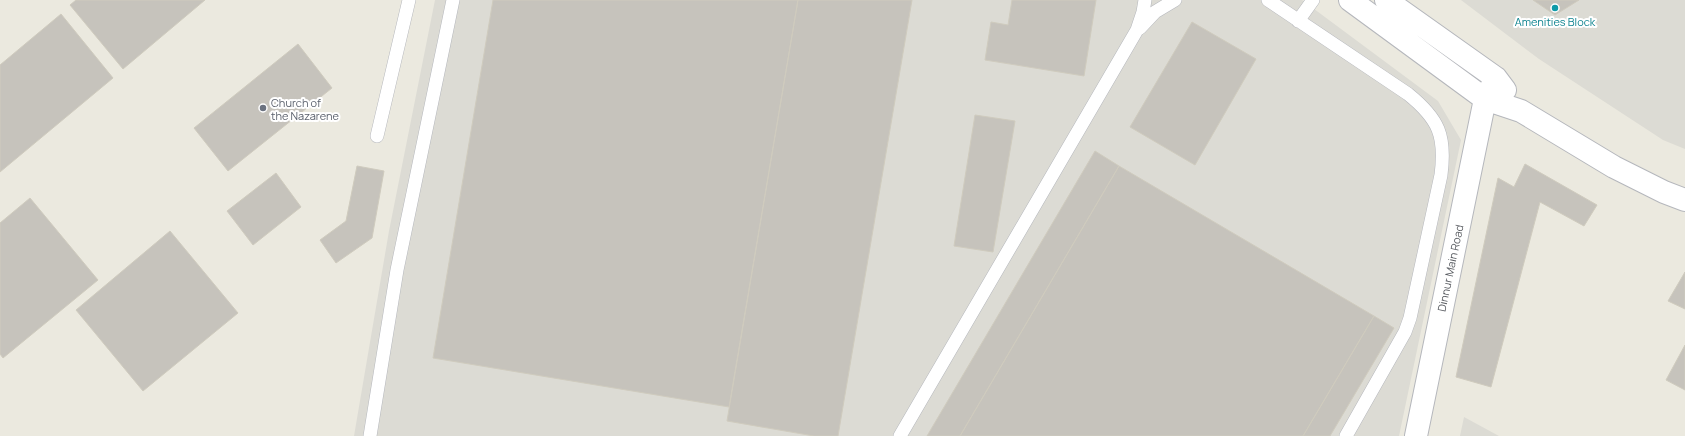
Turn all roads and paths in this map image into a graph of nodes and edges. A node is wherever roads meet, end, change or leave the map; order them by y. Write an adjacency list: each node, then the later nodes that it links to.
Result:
1 (409, 0): 14 (lane)
2 (453, 0): 16 (lane)
3 (1145, 0): 10 (lane)
4 (1175, 0): 10 (lane)
5 (1268, 0): 9 (lane)
6 (1313, 0): 9 (lane)
7 (1350, 0): 12 (street)
8 (1386, 0): 11 (street)
9 (1298, 20): 18 (lane)
10 (1137, 30): 17 (lane)
11 (1496, 78): 12 (street, Dinnur Main Road); 13 (street)
12 (1485, 99): 13 (street); 19 (street, Dinnur Main Road)
13 (1522, 111): 15 (street)
14 (376, 136)
15 (1685, 200)
16 (370, 436)
17 (900, 436)
18 (1346, 436)
19 (1416, 436)

